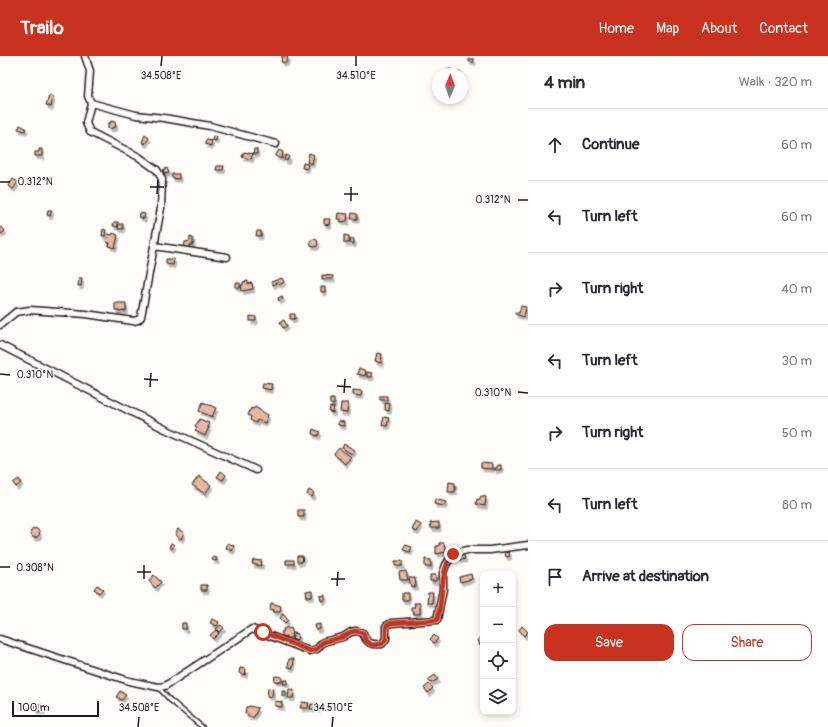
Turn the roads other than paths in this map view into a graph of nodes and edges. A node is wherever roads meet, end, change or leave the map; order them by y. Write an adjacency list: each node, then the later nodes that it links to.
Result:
1 (85, 56): 2 (street)
2 (91, 103): 3 (street); 4 (street)
3 (276, 144)
4 (154, 246): 5 (street); 6 (street)
5 (227, 257)
6 (0, 325)
7 (0, 345): 8 (street)
8 (256, 470)
9 (528, 545): 11 (street)
10 (0, 639): 11 (street)
11 (158, 687): 12 (lane)
12 (202, 727)

